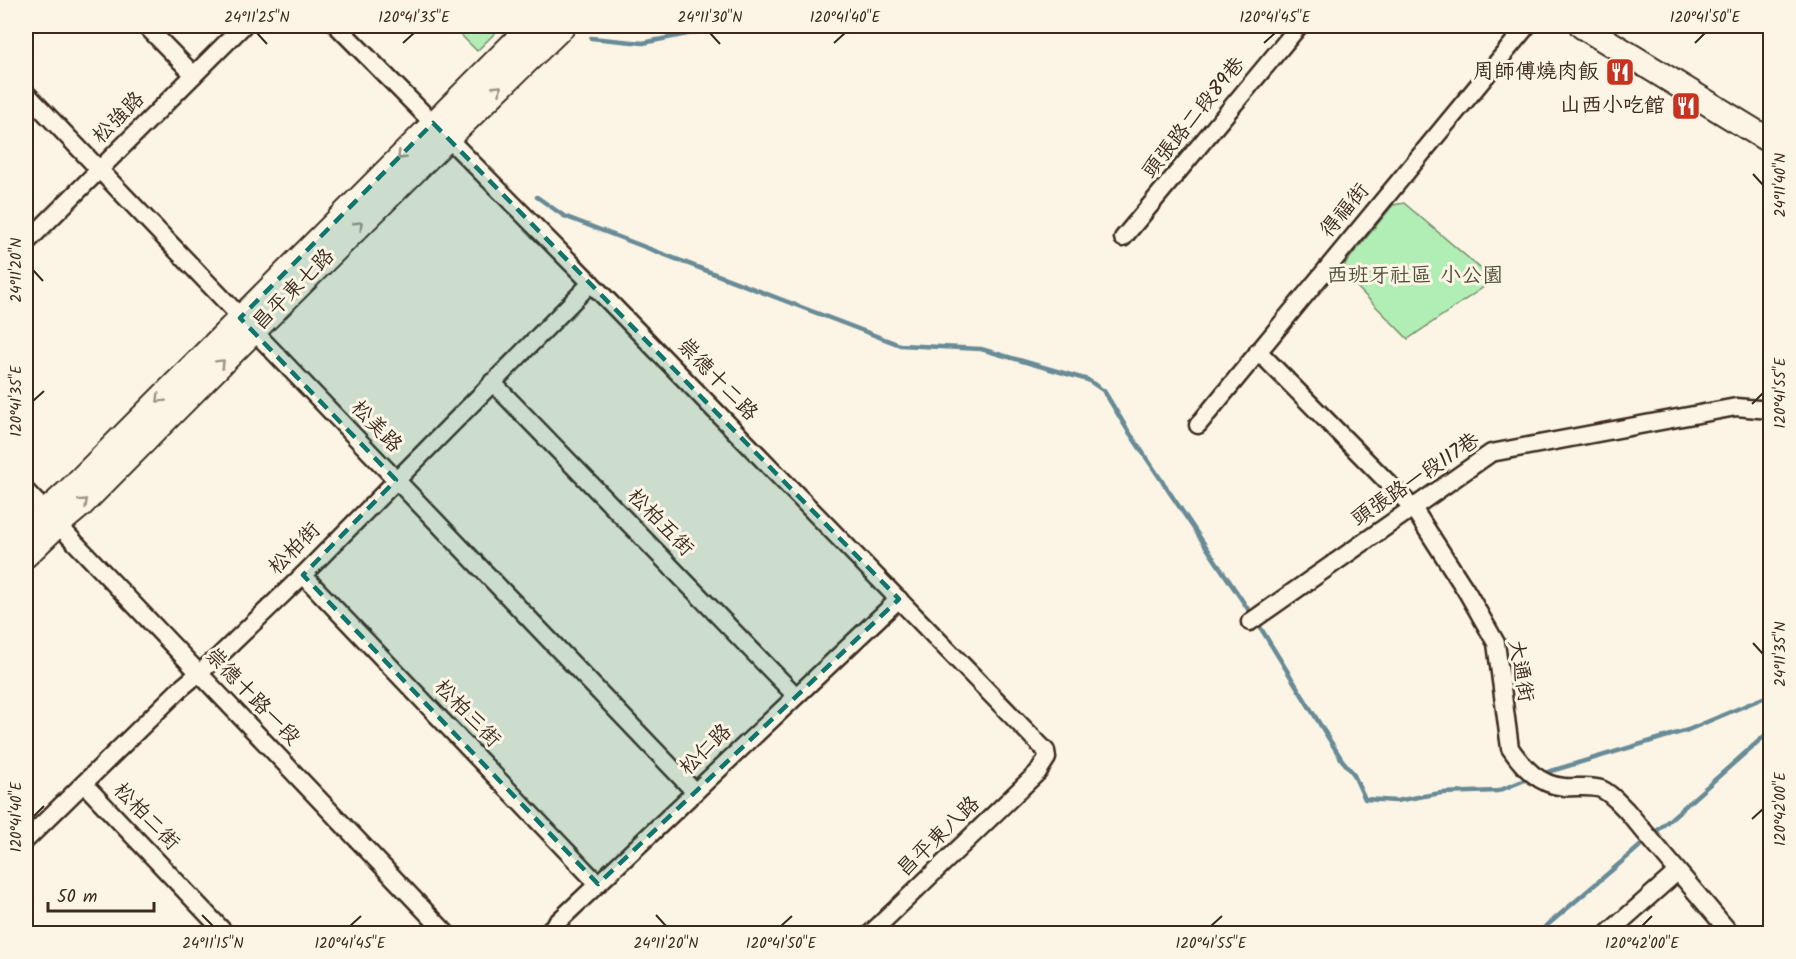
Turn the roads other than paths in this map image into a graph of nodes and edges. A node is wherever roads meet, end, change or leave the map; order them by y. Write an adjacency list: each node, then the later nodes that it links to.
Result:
1 (146, 26): 9 (street)
2 (243, 26): 9 (street, 松強路)
3 (337, 26): 11 (street, 崇德十二路)
4 (531, 26): 11 (street, 昌平東七路)
5 (563, 26): 11 (street, 昌平東七路, one-way to 5)
6 (1299, 26): 14 (street, 頭張路二段89巷)
7 (1527, 26): 18 (street, 得福街)
8 (1582, 26): 12 (street)
9 (194, 75): 13 (street, 松強路)
10 (26, 93): 13 (street, 松美路)
11 (440, 131): 16 (street, 崇德十二路); 17 (street, 昌平東七路)
12 (1770, 141)
13 (98, 170): 15 (street, 松強路); 17 (street, 松美路)
14 (1123, 238)
15 (26, 243)
16 (591, 283): 19 (street, 松柏街); 29 (street, 崇德十二路)
17 (246, 325): 22 (street, 松美路); 25 (street, 昌平東七路)
18 (1258, 351): 21 (street, 得福街); 24 (street, 大通街)
19 (492, 382): 22 (street, 松柏街); 32 (street, 松柏五街)
20 (1770, 410): 24 (street, 頭張路一段117巷)
21 (1198, 425)
22 (396, 480): 28 (street, 松柏街); 35 (street, 松美路)
23 (26, 491): 25 (street, 崇德十路一段)
24 (1413, 508): 30 (street, 頭張路一段117巷); 37 (street, 大通街)
25 (51, 518): 26 (street, 昌平東七路); 27 (street, 昌平東七路); 31 (street, 崇德十路一段)
26 (26, 530)
27 (26, 555)
28 (303, 575): 31 (street, 松柏街); 38 (street, 松柏三街)
29 (899, 599): 32 (street, 松仁路); 33 (street, 崇德十二路)
30 (1250, 622)
31 (199, 673): 34 (street, 松柏街); 40 (street, 崇德十路一段)
32 (796, 696): 35 (street, 松仁路)
33 (1038, 772): 42 (street, 昌平東八路)
34 (84, 784): 36 (street, 松柏街); 39 (street, 松柏二街)
35 (695, 792): 38 (street, 松仁路)
36 (26, 840)
37 (1677, 872): 43 (street); 44 (street, 大通街)
38 (598, 884): 41 (street, 松仁路)
39 (226, 933)
40 (447, 933)
41 (545, 933)
42 (870, 933)
43 (1607, 933)
44 (1731, 933)

